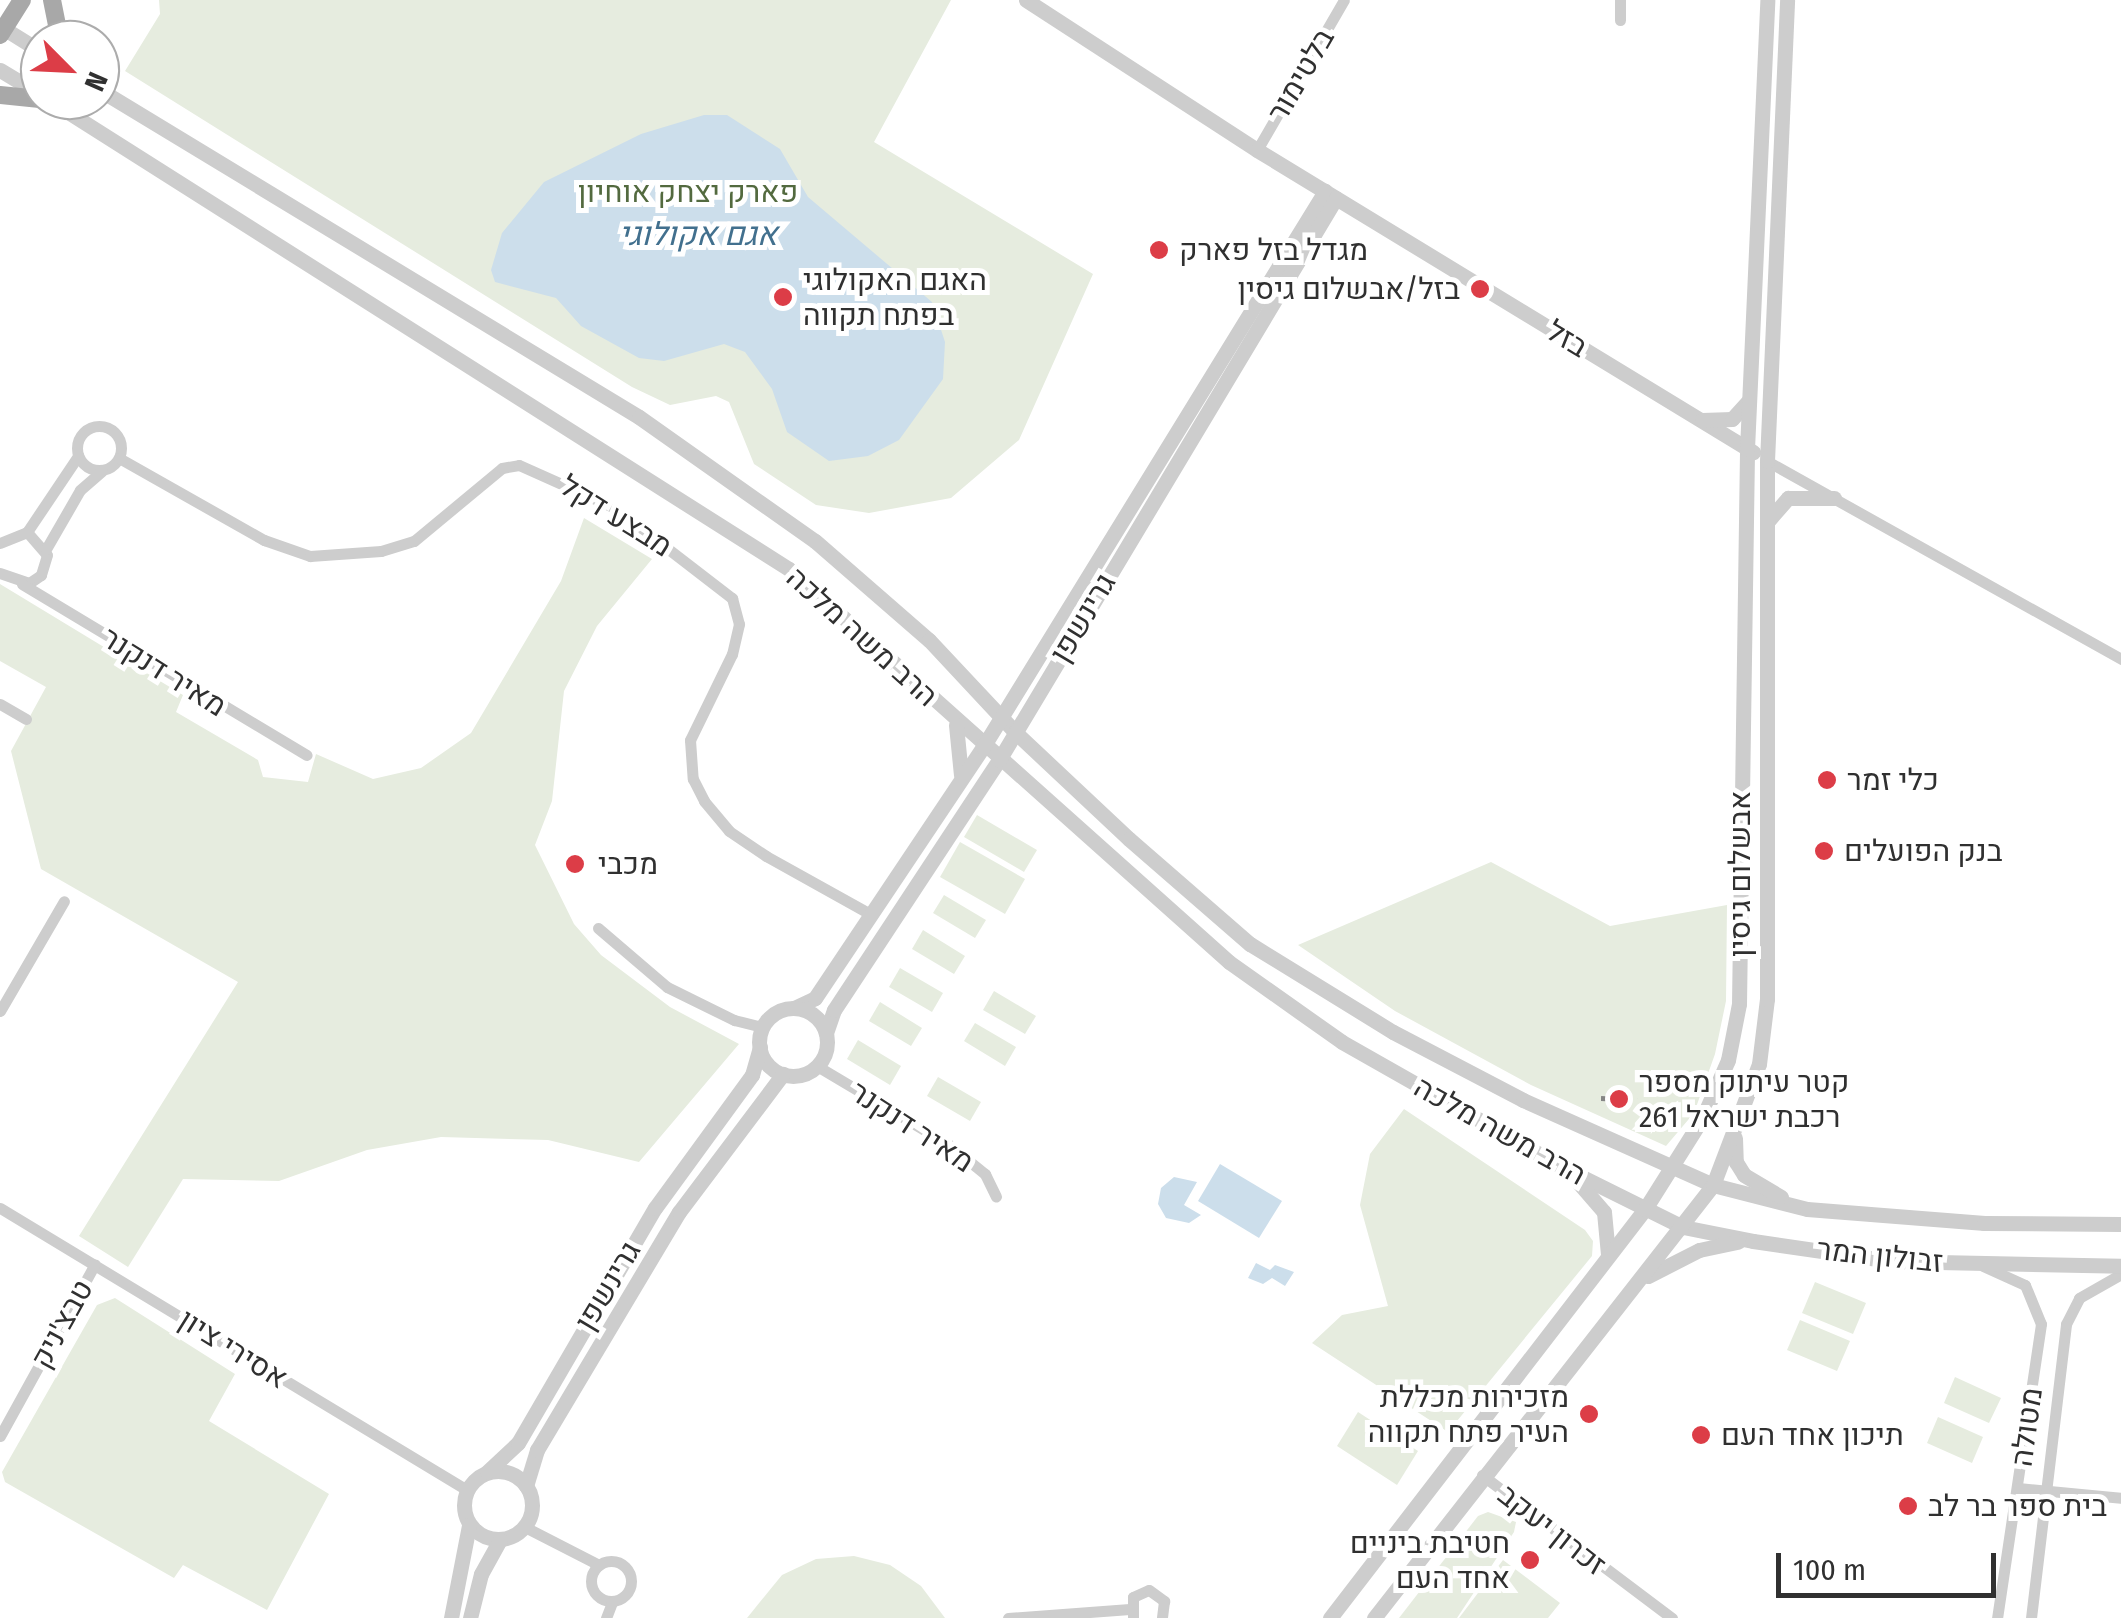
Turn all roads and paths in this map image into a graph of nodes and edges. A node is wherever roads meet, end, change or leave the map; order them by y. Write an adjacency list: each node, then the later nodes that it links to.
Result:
1 (22, 0): 8 (main road)
2 (1026, 0): 11 (street, בזל)
3 (1344, 0): 11 (street, בלטימור)
4 (1620, 0): 7 (street)
5 (1767, 0): 13 (street, אבשלום גיסין)
6 (1787, 0): 18 (street, אבשלום גיסין)
7 (1620, 20)
8 (1, 30)
9 (120, 102): 28 (street, הרב משה מלכה)
10 (78, 120): 34 (street, הרב משה מלכה)
11 (1257, 150): 12 (street, בזל)
12 (1330, 195): 14 (street, בזל); 29 (street, גרינשפן); 30 (street, גרינשפן)
13 (1750, 400): 14 (street); 15 (street, אבשלום גיסין)
14 (1698, 419): 15 (street, בזל)
15 (1747, 449): 18 (street, בזל); 55 (street, אבשלום גיסין)
16 (78, 456): 17 (street); 19 (street); 22 (street)
17 (120, 458): 19 (street); 44 (street, מבצע דקל)
18 (1767, 461): 20 (street, בזל); 21 (street, אבשלום גיסין)
19 (102, 471): 24 (street)
20 (1834, 498): 21 (street); 27 (street, בזל)
21 (1766, 526): 53 (street, אבשלום גיסין)
22 (27, 532): 23 (street); 24 (street)
23 (0, 542)
24 (46, 549): 26 (street)
25 (0, 574): 26 (street, מאיר דנקנר)
26 (22, 584): 37 (street, מאיר דנקנר)
27 (2121, 659)
28 (978, 693): 29 (street); 32 (street, הרב משה מלכה)
29 (1015, 696): 32 (street, גרינשפן)
30 (1033, 702): 35 (street, גרינשפן); 38 (street)
31 (0, 704): 33 (street)
32 (1002, 718): 35 (street, הרב משה מלכה); 36 (street, גרינשפן)
33 (26, 719)
34 (954, 721): 36 (street, הרב משה מלכה); 40 (street)
35 (1015, 732): 38 (street, הרב משה מלכה); 39 (street, גרינשפן)
36 (983, 747): 39 (street, הרב משה מלכה); 40 (street)
37 (307, 755)
38 (1040, 756): 55 (street, הרב משה מלכה)
39 (998, 760): 41 (street, הרב משה מלכה); 42 (street, גרינשפן)
40 (960, 780): 44 (street)
41 (1026, 784): 42 (street); 54 (street, הרב משה מלכה)
42 (979, 791): 49 (street, גרינשפן)
43 (64, 902): 47 (street)
44 (870, 914): 46 (street)
45 (598, 928): 48 (street)
46 (794, 1008): 48 (street); 49 (street)
47 (0, 1012)
48 (763, 1027): 50 (street)
49 (826, 1033): 51 (street)
50 (760, 1047): 52 (street); 71 (street, גרינשפן)
51 (817, 1066): 52 (street); 57 (street, מאיר דנקנר)
52 (782, 1074): 73 (street, גרינשפן)
53 (1736, 1130): 56 (street, אבשלום גיסין); 60 (street)
54 (1566, 1169): 59 (street, הרב משה מלכה); 64 (street)
55 (1672, 1169): 56 (street, זבולון המר); 59 (street, אבשלום גיסין)
56 (1712, 1185): 60 (street, זבולון המר); 62 (street, אבשלום גיסין)
57 (996, 1197)
58 (0, 1208): 65 (street, אסירי ציון)
59 (1645, 1209): 62 (street, זבולון המר); 64 (street, אבשלום גיסין)
60 (1807, 1209): 61 (street, זבולון המר)
61 (2121, 1224)
62 (1683, 1227): 63 (street, זבולון המר); 69 (street, אבשלום גיסין)
63 (1754, 1241): 66 (street, זבולון המר); 69 (street)
64 (1606, 1262): 89 (street, אבשלום גיסין)
65 (95, 1264): 70 (street, טבצ'ניק); 75 (street, אסירי ציון)
66 (1982, 1266): 67 (street, זבולון המר); 74 (street, מטולה)
67 (2121, 1266)
68 (2121, 1274): 76 (street, מטולה)
69 (1626, 1294): 72 (street, אבשלום גיסין)
70 (0, 1436)
71 (487, 1472): 73 (street); 75 (street)
72 (1482, 1475): 90 (street, אבשלום גיסין); 91 (street, זכרון יעקב)
73 (526, 1486): 79 (street)
74 (2018, 1488): 76 (street); 92 (street, מטולה)
75 (467, 1490): 78 (street)
76 (2044, 1490): 77 (street); 93 (street, מטולה)
77 (2121, 1498)
78 (469, 1524): 80 (street); 85 (street)
79 (525, 1527): 80 (street); 81 (street)
80 (500, 1540): 86 (street)
81 (599, 1565): 82 (street); 82 (street)
82 (612, 1602): 87 (street)
83 (1132, 1614): 84 (street); 88 (street)
84 (1166, 1616)
85 (450, 1618)
86 (470, 1618)
87 (606, 1618)
88 (1008, 1618)
89 (1330, 1618)
90 (1374, 1618)
91 (1672, 1618)
92 (1996, 1618)
93 (2031, 1618)

